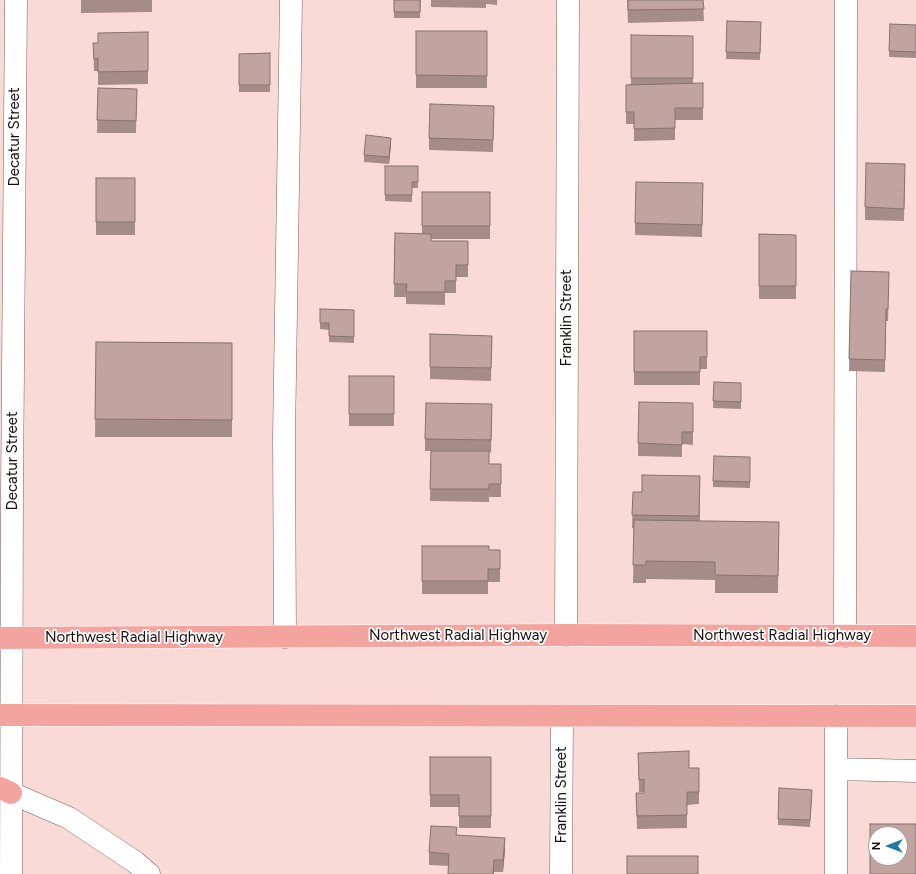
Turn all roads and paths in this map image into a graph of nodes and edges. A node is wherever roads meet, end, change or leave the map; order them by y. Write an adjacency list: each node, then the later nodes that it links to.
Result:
1 (16, 0): 5 (street, Decatur Street)
2 (291, 0): 9 (street)
3 (568, 0): 6 (street, Franklin Street)
4 (846, 0): 7 (street)
5 (6, 491): 10 (street, Decatur Street)
6 (566, 635): 7 (main road, Northwest Radial Highway); 9 (main road, Northwest Radial Highway)
7 (845, 636): 8 (main road, Northwest Radial Highway)
8 (916, 636)
9 (285, 637): 10 (main road, Northwest Radial Highway)
10 (6, 638): 11 (street, Decatur Street)
11 (6, 715): 12 (main road); 17 (street, Decatur Street)
12 (562, 716): 13 (main road); 20 (street, Franklin Street)
13 (836, 716): 14 (main road); 15 (street)
14 (916, 716)
15 (836, 769): 16 (street); 21 (street)
16 (916, 771)
17 (6, 791): 18 (street, Decatur Street); 19 (street)
18 (11, 874)
19 (148, 874)
20 (562, 874)
21 (836, 874)

